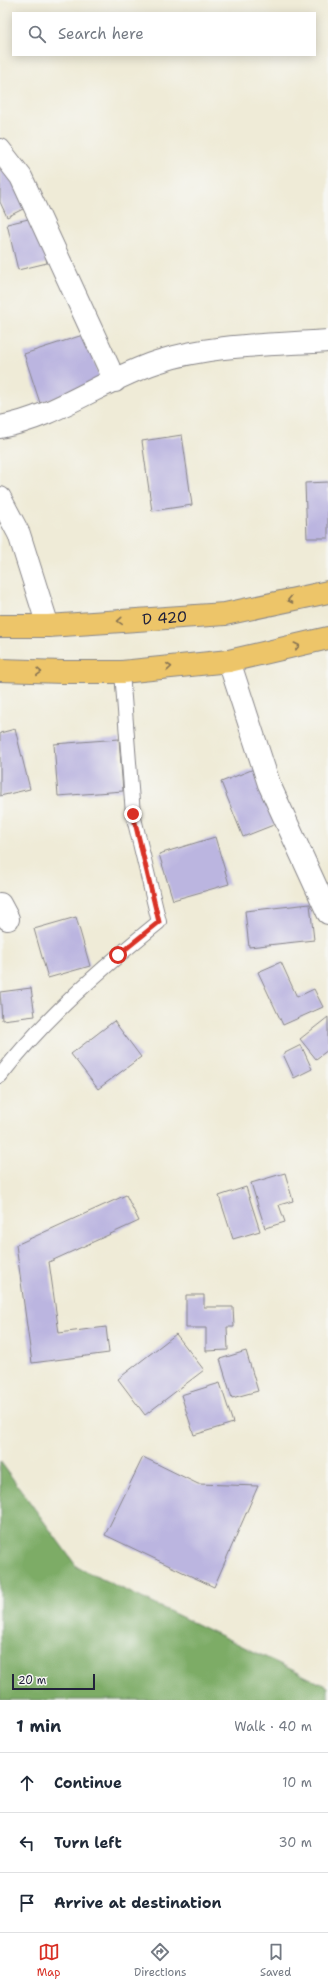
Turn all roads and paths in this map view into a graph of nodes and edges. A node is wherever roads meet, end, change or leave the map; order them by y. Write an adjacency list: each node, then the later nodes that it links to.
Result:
1 (0, 150): 3 (street)
2 (328, 341): 3 (street)
3 (115, 381): 4 (street)
4 (0, 427)
5 (0, 498): 8 (street)
6 (328, 592): 8 (highway, D 420, one-way to 8)
7 (0, 626): 8 (highway, D 420)
8 (48, 626)
9 (328, 638): 10 (highway, one-way to 9)
10 (229, 661): 12 (highway, one-way to 10); 13 (street)
11 (0, 670): 12 (highway, one-way to 12)
12 (122, 672): 14 (lane)
13 (328, 913)
14 (0, 1076)

